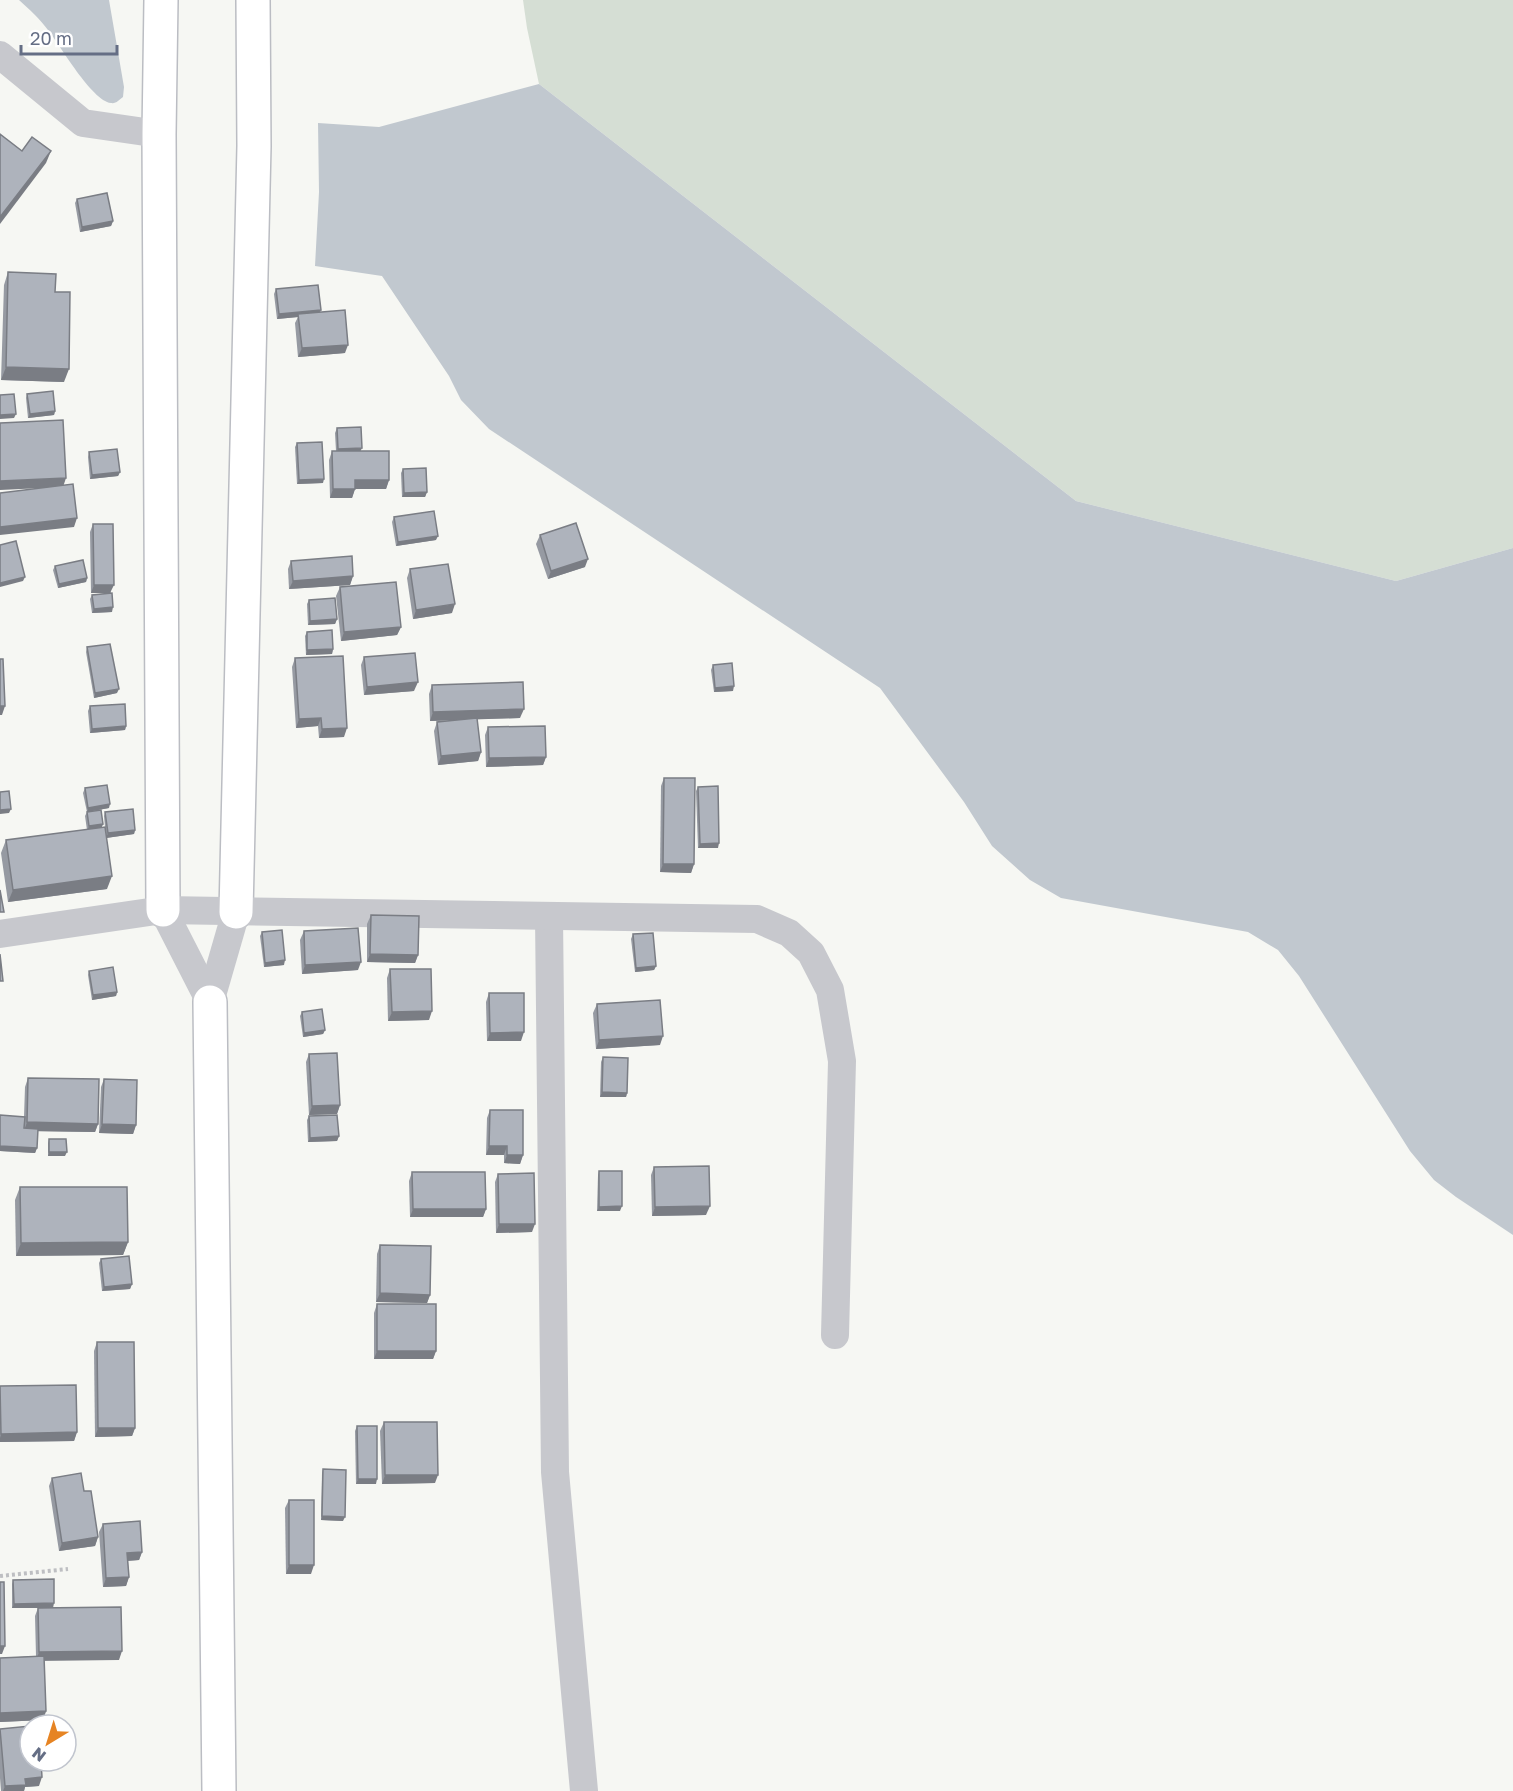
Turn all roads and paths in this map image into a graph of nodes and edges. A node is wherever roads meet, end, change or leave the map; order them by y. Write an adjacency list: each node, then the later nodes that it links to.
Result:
1 (161, 0): 4 (street)
2 (253, 0): 6 (street)
3 (0, 55): 4 (street)
4 (159, 134): 5 (street)
5 (163, 910): 6 (street); 8 (street); 9 (street)
6 (236, 912): 7 (street); 9 (street)
7 (549, 915): 10 (street); 14 (street)
8 (0, 934)
9 (210, 1002): 13 (street)
10 (835, 1335)
11 (68, 1569): 12 (path)
12 (0, 1576)
13 (219, 1791)
14 (584, 1791)

